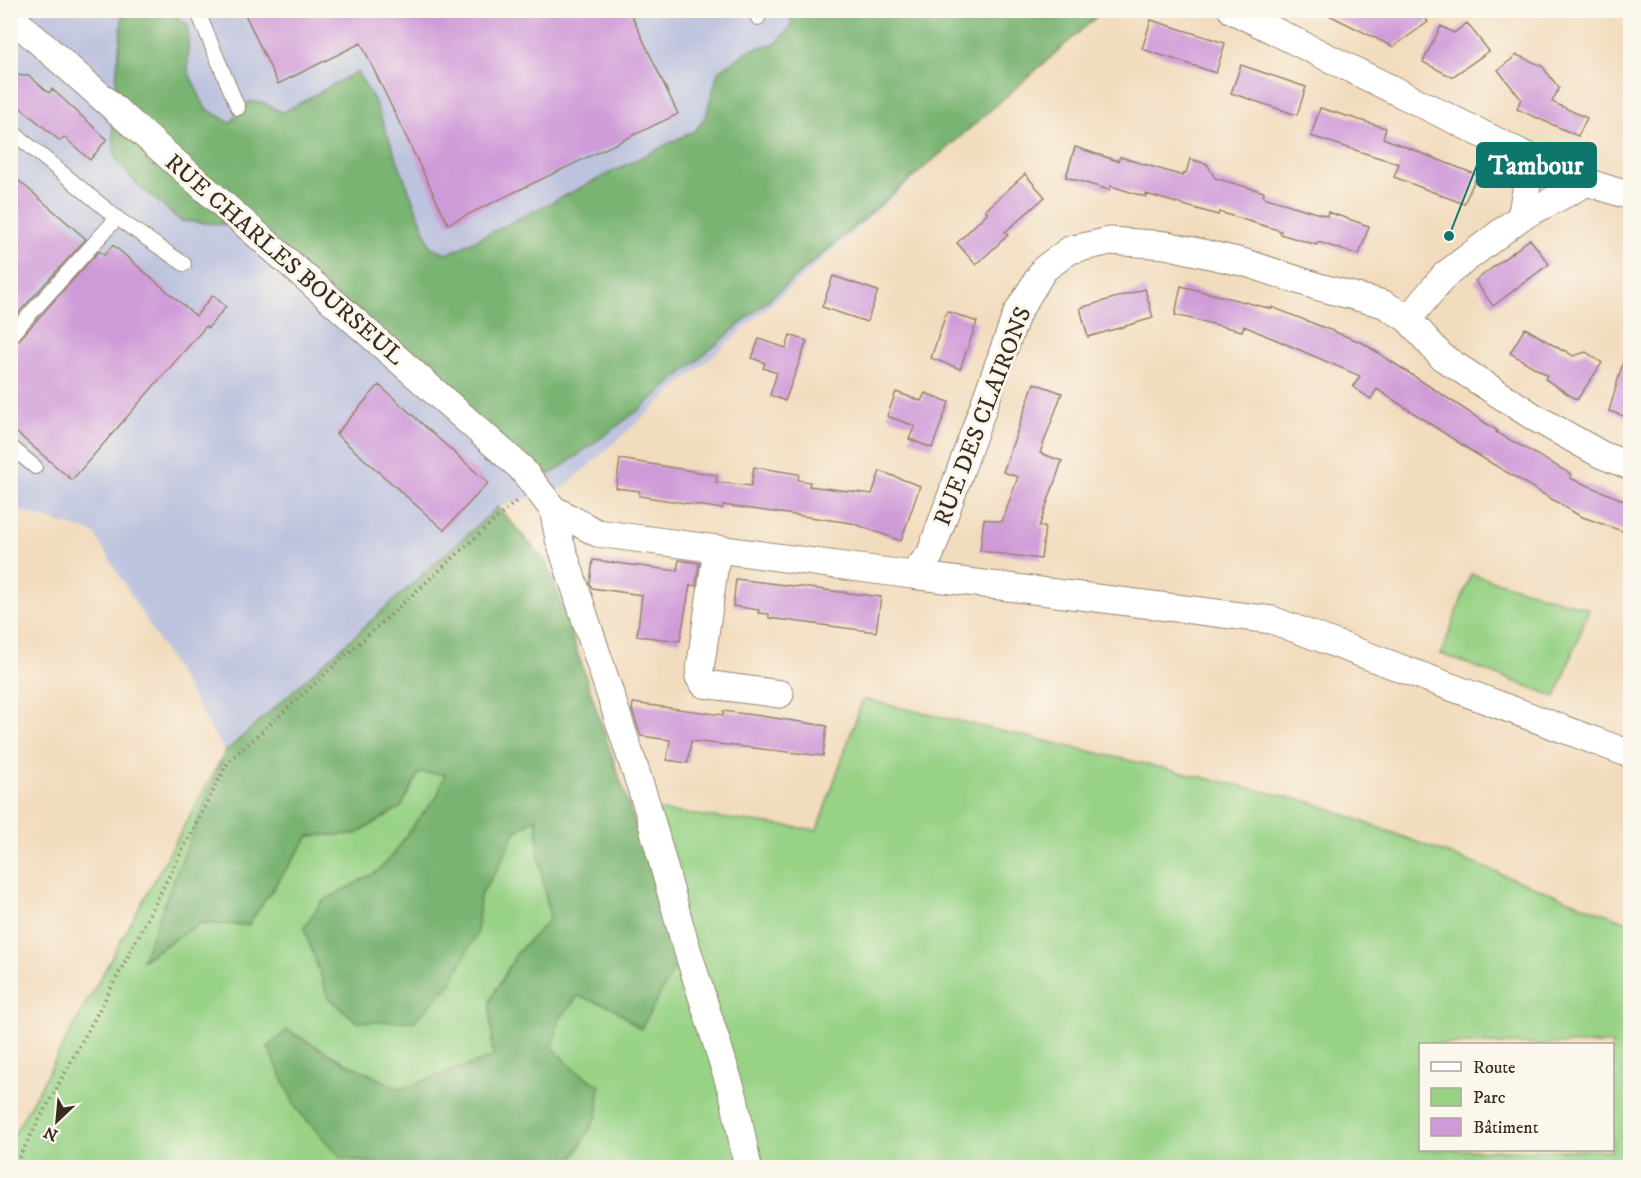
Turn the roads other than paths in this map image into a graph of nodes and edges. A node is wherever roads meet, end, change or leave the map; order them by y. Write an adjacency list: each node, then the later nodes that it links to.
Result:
1 (197, 10): 4 (lane)
2 (1232, 10): 6 (street)
3 (10, 16): 17 (street, RUE CHARLES BOURSEUL)
4 (238, 108)
5 (10, 130): 10 (lane)
6 (1532, 158): 7 (street); 9 (street)
7 (1588, 182): 8 (street); 9 (street)
8 (1630, 196)
9 (1521, 217): 12 (street)
10 (117, 218): 11 (lane); 13 (lane)
11 (184, 264)
12 (1408, 319): 15 (street, RUE DES CLAIRONS); 19 (street, RUE DES CLAIRONS)
13 (10, 336)
14 (10, 446): 16 (lane)
15 (1630, 466)
16 (35, 467)
17 (553, 509): 18 (street); 22 (street)
18 (717, 549): 19 (street); 20 (street)
19 (912, 575): 21 (street)
20 (780, 694)
21 (1630, 754)
22 (748, 1167)

